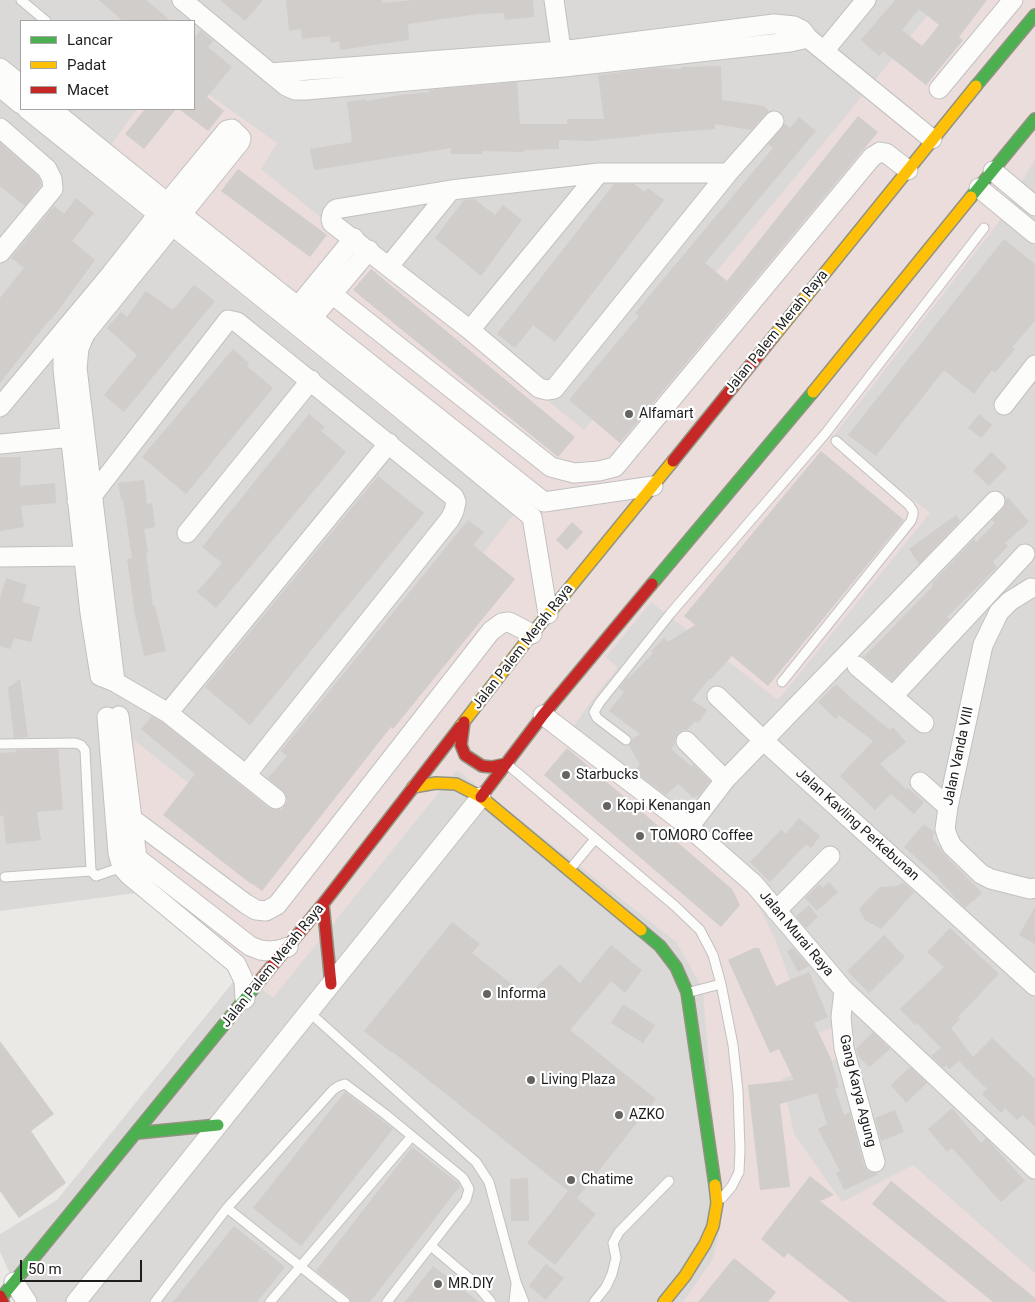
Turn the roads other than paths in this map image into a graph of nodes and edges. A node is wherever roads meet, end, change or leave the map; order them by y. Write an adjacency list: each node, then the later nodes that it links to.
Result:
1 (21, 0): 7 (lane)
2 (182, 0): 10 (street)
3 (554, 0): 10 (street)
4 (866, 0): 8 (street)
5 (1013, 0): 9 (street)
6 (1035, 15): 12 (street, Jalan Palem Merah Raya)
7 (45, 20)
8 (824, 51): 10 (street); 22 (street)
9 (968, 55): 12 (street); 15 (street)
10 (562, 59)
11 (0, 68): 13 (street)
12 (988, 72): 22 (street, Jalan Palem Merah Raya)
13 (20, 84)
14 (0, 87): 16 (street)
15 (939, 89)
16 (20, 103)
17 (28, 110): 30 (street)
18 (52, 110): 30 (street)
19 (1035, 119): 24 (street)
20 (774, 121): 26 (street)
21 (0, 128): 35 (street)
22 (932, 139): 23 (street, Jalan Palem Merah Raya)
23 (908, 170): 38 (street); 51 (street, Jalan Palem Merah Raya)
24 (993, 171): 27 (street); 29 (street)
25 (599, 173): 26 (street); 28 (street); 41 (street)
26 (728, 173): 41 (street)
27 (979, 188): 32 (street); 70 (street)
28 (451, 190): 33 (street); 36 (street)
29 (1035, 206)
30 (169, 214): 37 (street); 39 (street)
31 (984, 228): 74 (lane)
32 (1035, 234)
33 (354, 238): 34 (street); 39 (street)
34 (369, 250): 36 (street); 38 (street)
35 (0, 253)
36 (389, 266): 41 (street)
37 (118, 279): 40 (street); 46 (street)
38 (332, 294): 39 (street)
39 (300, 319): 50 (street)
40 (70, 323): 45 (street); 46 (street)
41 (470, 330)
42 (1035, 365): 44 (street)
43 (311, 380): 48 (street); 52 (street); 56 (street)
44 (1004, 405)
45 (0, 407)
46 (78, 437): 49 (street); 52 (street)
47 (836, 442): 66 (lane)
48 (390, 443): 69 (street); 79 (street)
49 (0, 444)
50 (462, 448): 54 (street); 55 (street)
51 (654, 486): 54 (street); 63 (street, Jalan Palem Merah Raya)
52 (84, 499): 58 (street); 62 (street)
53 (995, 501): 76 (street)
54 (544, 502): 55 (street)
55 (532, 517): 63 (street)
56 (187, 533)
57 (1025, 554): 60 (street)
58 (84, 556): 59 (street); 62 (street)
59 (0, 557)
60 (1003, 577): 61 (street); 68 (street)
61 (1033, 588): 85 (street, Jalan Vanda VIII)
62 (98, 612): 69 (street)
63 (548, 614): 64 (street, Jalan Palem Merah Raya)
64 (532, 634): 72 (street, Jalan Palem Merah Raya); 86 (street)
65 (857, 666): 68 (street)
66 (782, 682)
67 (717, 696): 76 (street, Jalan Kavling Perkebunan)
68 (893, 696): 73 (street)
69 (168, 713): 79 (street)
70 (544, 715): 78 (street); 87 (street, Jalan Murai Raya)
71 (113, 717): 86 (street)
72 (464, 722): 78 (street); 82 (street, Jalan Palem Merah Raya)
73 (924, 723)
74 (626, 740)
75 (686, 741): 80 (street)
76 (764, 741): 80 (street); 98 (street, Jalan Kavling Perkebunan)
77 (0, 744): 92 (lane)
78 (506, 764): 83 (street); 88 (lane)
79 (246, 775): 84 (street)
80 (725, 780): 87 (street)
81 (920, 782): 85 (street)
82 (413, 787): 83 (street); 95 (street, Jalan Palem Merah Raya)
83 (481, 797): 91 (street); 99 (street)
84 (276, 799)
85 (948, 807): 94 (street, Jalan Vanda VIII)
86 (123, 819): 90 (street); 97 (street)
87 (689, 828): 96 (street, Jalan Murai Raya)
88 (595, 839): 91 (lane); 100 (lane)
89 (830, 856): 96 (street)
90 (122, 867): 92 (lane); 103 (street)
91 (570, 870): 102 (street)
92 (91, 871): 93 (lane)
93 (5, 877)
94 (1035, 888)
95 (323, 904): 97 (street, Jalan Palem Merah Raya); 99 (street)
96 (776, 911): 101 (street, Jalan Murai Raya)
97 (288, 947): 103 (street, Jalan Palem Merah Raya)
98 (1032, 978)
99 (332, 984): 104 (street)
100 (721, 984): 102 (lane); 111 (lane)
101 (844, 990): 108 (street, Gang Karya Agung); 109 (street, Jalan Murai Raya)
102 (687, 992): 111 (street)
103 (245, 999): 106 (street, Jalan Palem Merah Raya)
104 (309, 1012): 105 (street); 116 (lane)
105 (218, 1125): 106 (street); 119 (street)
106 (137, 1133): 115 (street, Jalan Palem Merah Raya)
107 (412, 1136): 112 (lane); 113 (lane); 114 (lane)
108 (874, 1162)
109 (1035, 1169)
110 (669, 1181): 127 (lane)
111 (716, 1203): 128 (street)
112 (227, 1208): 114 (lane); 120 (lane)
113 (431, 1246): 123 (lane); 124 (lane)
114 (300, 1266): 121 (lane); 122 (lane)
115 (14, 1282): 117 (street, Jalan Palem Merah Raya); 118 (street)
116 (516, 1282): 125 (lane); 126 (lane)
117 (1, 1299)
118 (26, 1302)
119 (76, 1302)
120 (155, 1302)
121 (270, 1302)
122 (344, 1302)
123 (387, 1302)
124 (490, 1302)
125 (514, 1302)
126 (524, 1302)
127 (594, 1302)
128 (664, 1302)

